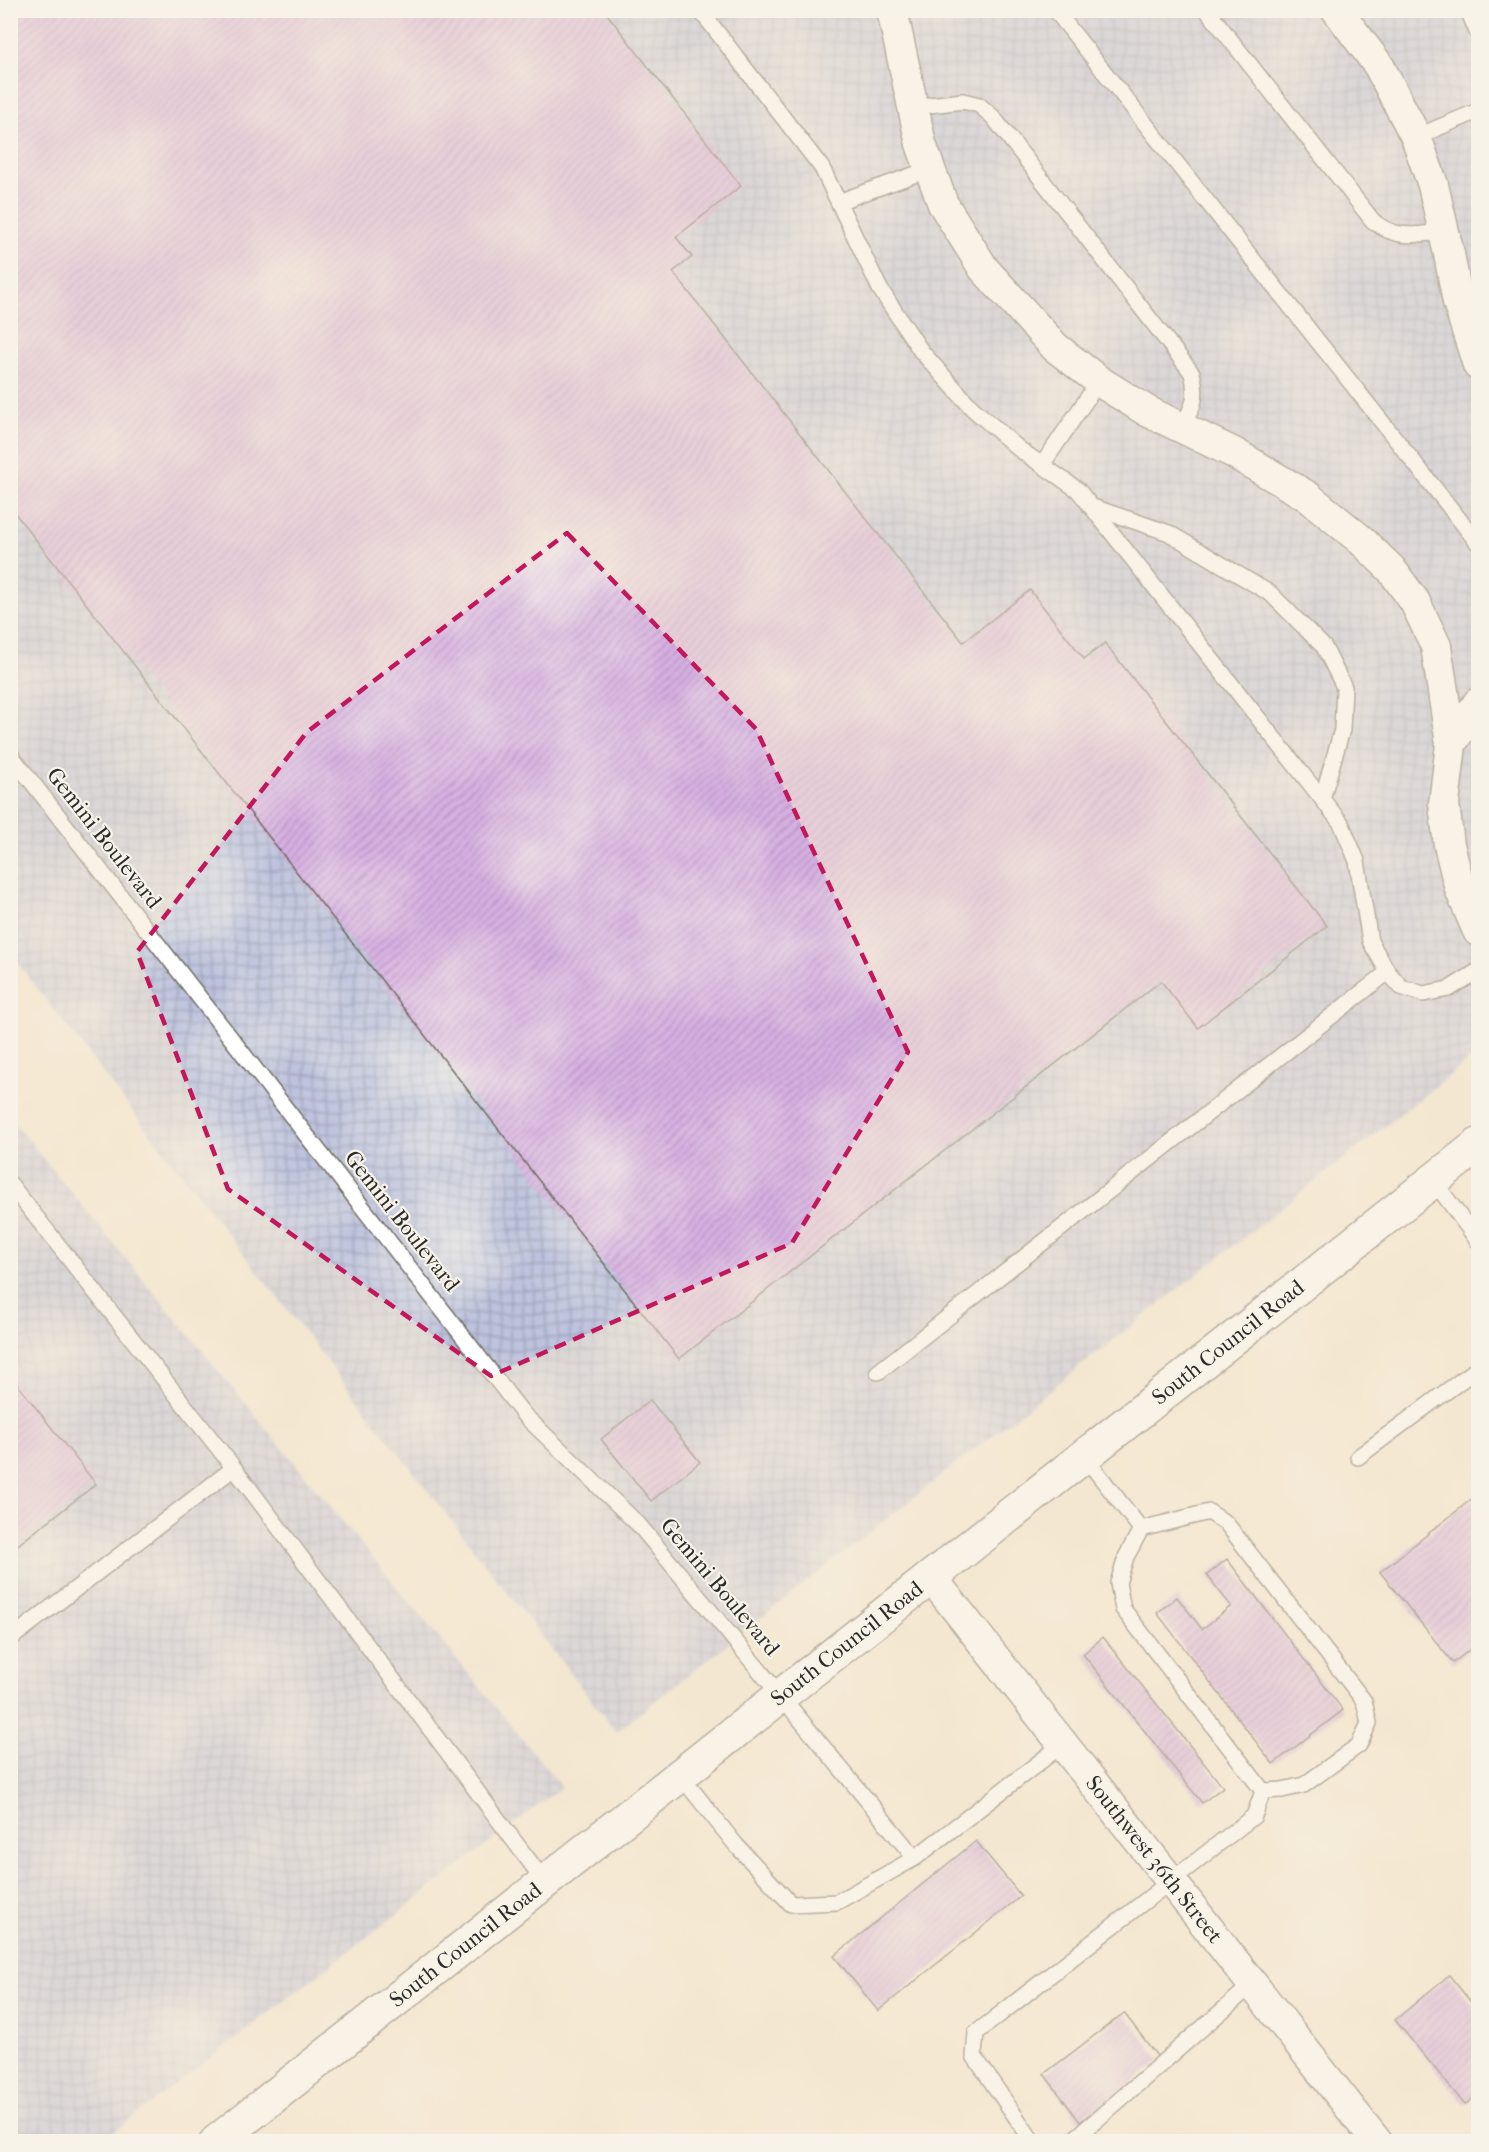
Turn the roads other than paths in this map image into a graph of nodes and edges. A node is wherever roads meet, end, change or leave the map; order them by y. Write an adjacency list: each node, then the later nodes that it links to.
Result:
1 (700, 10): 12 (lane)
2 (892, 10): 8 (street)
3 (1055, 10): 19 (lane)
4 (1207, 10): 13 (lane)
5 (1337, 10): 10 (street)
6 (1468, 10): 7 (lane)
7 (1479, 34)
8 (913, 107): 11 (street); 16 (lane)
9 (1479, 111): 10 (lane)
10 (1416, 137): 13 (street)
11 (930, 169): 12 (lane); 15 (street)
12 (838, 202): 17 (lane)
13 (1444, 232): 14 (street)
14 (1479, 365)
15 (1099, 381): 16 (street); 17 (lane)
16 (1181, 427): 21 (street)
17 (1042, 465): 18 (lane)
18 (1090, 506): 23 (lane); 23 (lane)
19 (1479, 543)
20 (1479, 703): 21 (street)
21 (1451, 744): 24 (street)
22 (10, 754): 39 (lane, Gemini Boulevard)
23 (1322, 799): 26 (lane)
24 (1479, 931)
25 (1479, 970): 26 (lane)
26 (1388, 972): 32 (lane)
27 (1479, 1144): 28 (main road, South Council Road)
28 (1433, 1180): 30 (lane); 33 (main road, South Council Road)
29 (10, 1184): 35 (lane)
30 (1479, 1241)
31 (1479, 1368): 34 (lane)
32 (878, 1372)
33 (1084, 1456): 36 (lane); 37 (main road, South Council Road)
34 (1358, 1457)
35 (234, 1468): 38 (lane); 45 (lane)
36 (1141, 1529): 42 (lane); 42 (lane)
37 (931, 1577): 39 (main road, South Council Road); 40 (street, Southwest 36th Street)
38 (10, 1639)
39 (781, 1696): 41 (main road, South Council Road); 43 (lane, Gemini Boulevard)
40 (1063, 1744): 43 (lane); 44 (street, Southwest 36th Street)
41 (680, 1775): 43 (lane); 45 (main road, South Council Road)
42 (1263, 1791): 44 (lane)
43 (915, 1858)
44 (1172, 1881): 46 (street, Southwest 36th Street); 48 (lane)
45 (545, 1882): 47 (main road, South Council Road)
46 (1252, 1984): 49 (lane); 50 (street, Southwest 36th Street)
47 (216, 2142)
48 (1033, 2142)
49 (1071, 2142)
50 (1377, 2142)

